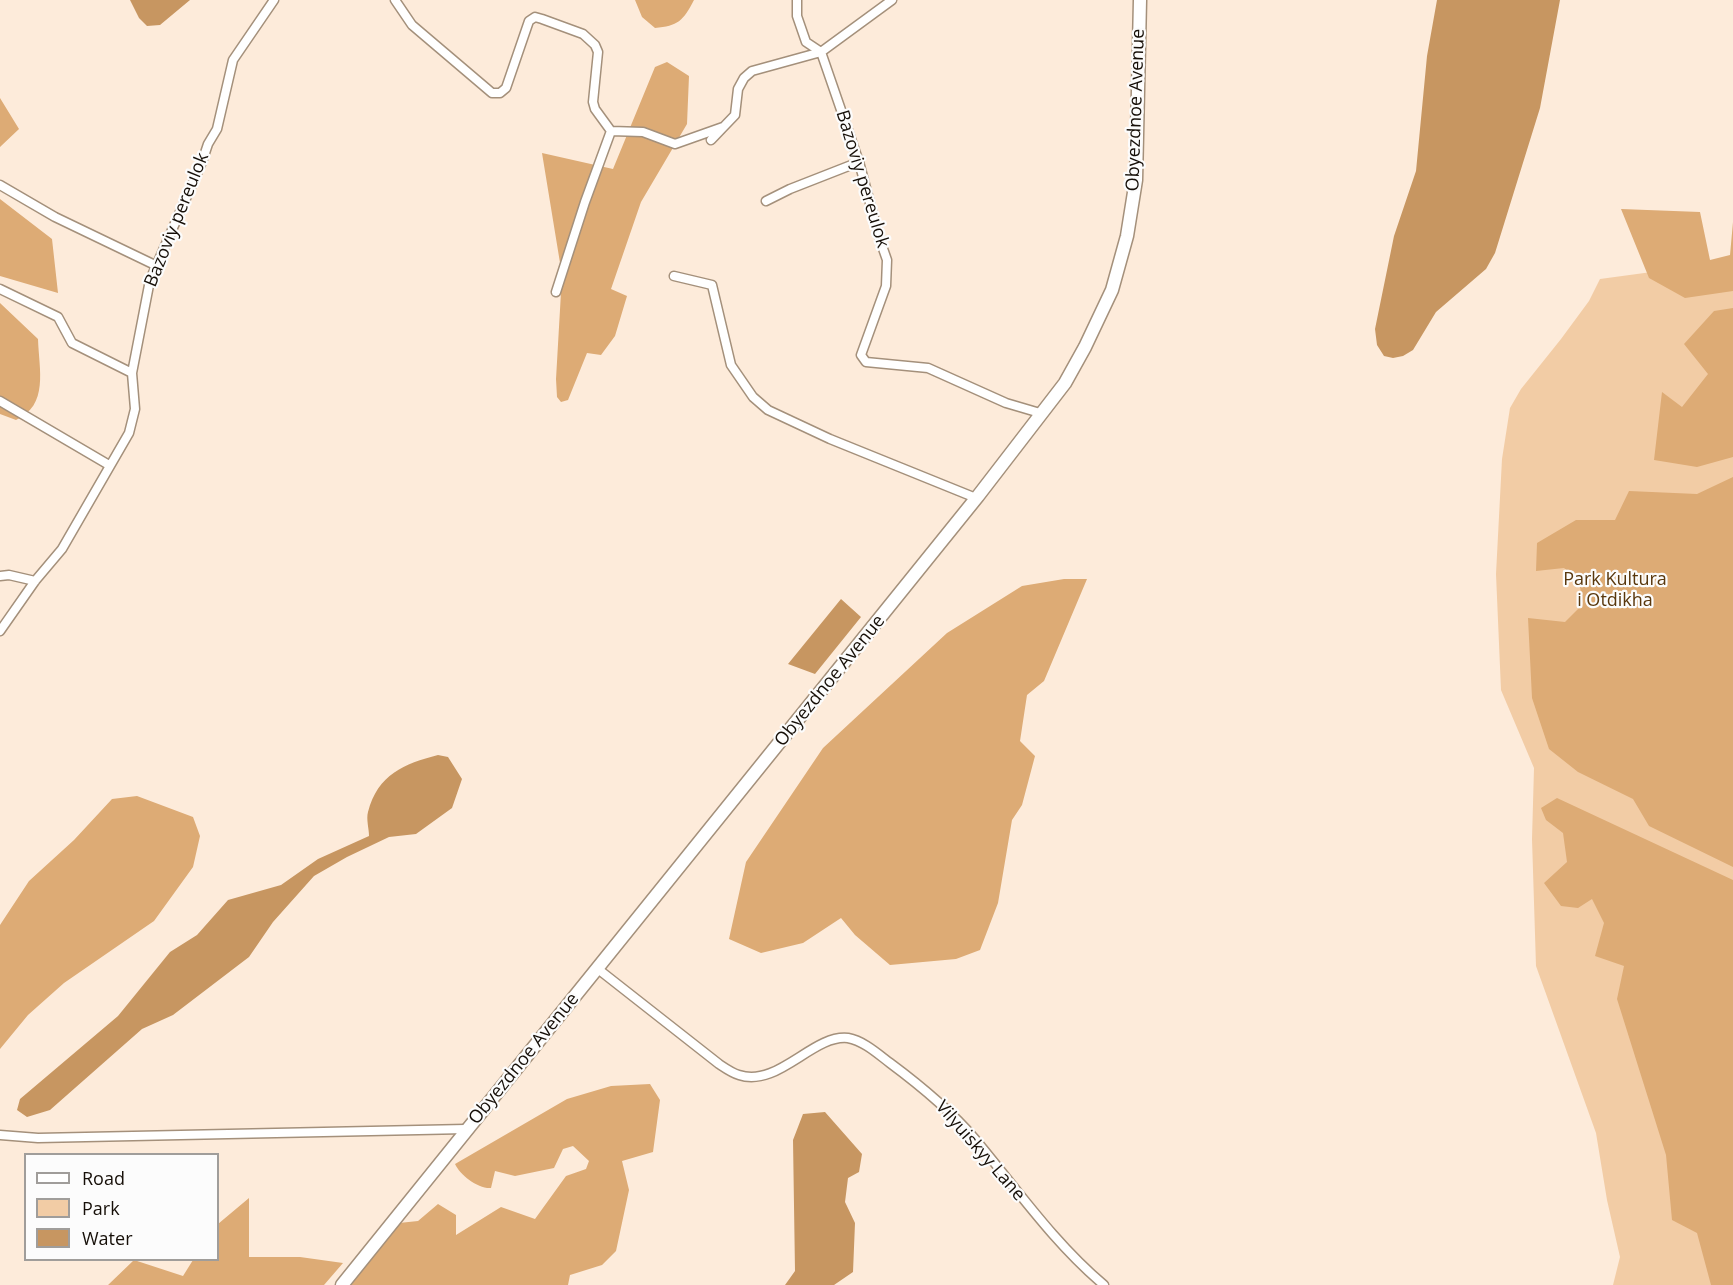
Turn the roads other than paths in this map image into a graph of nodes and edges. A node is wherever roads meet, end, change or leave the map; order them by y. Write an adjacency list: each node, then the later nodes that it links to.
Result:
1 (274, 0): 13 (street, Bazoviy pereulok)
2 (395, 0): 8 (street)
3 (797, 0): 6 (street, Bazoviy pereulok)
4 (892, 0): 6 (street)
5 (1140, 0): 19 (main road, Obyezdnoe Avenue)
6 (821, 52): 7 (street); 10 (street, Bazoviy pereulok)
7 (723, 127): 8 (street); 9 (street)
8 (611, 131): 16 (street)
9 (711, 140)
10 (859, 162): 12 (street); 19 (street, Bazoviy pereulok)
11 (0, 185): 13 (street)
12 (766, 201)
13 (157, 266): 17 (street, Bazoviy pereulok)
14 (674, 276): 21 (street)
15 (0, 289): 17 (street)
16 (556, 292)
17 (132, 373): 20 (street, Bazoviy pereulok)
18 (0, 401): 20 (street)
19 (1040, 413): 21 (main road, Obyezdnoe Avenue)
20 (109, 465): 23 (street, Bazoviy pereulok)
21 (976, 498): 25 (main road, Obyezdnoe Avenue)
22 (0, 576): 23 (street)
23 (35, 581): 24 (street, Bazoviy pereulok)
24 (0, 631)
25 (598, 969): 26 (main road, Obyezdnoe Avenue); 29 (street, Vilyuiskyy Lane)
26 (466, 1129): 27 (street); 28 (main road, Obyezdnoe Avenue)
27 (0, 1135)
28 (342, 1285)
29 (1104, 1285)

